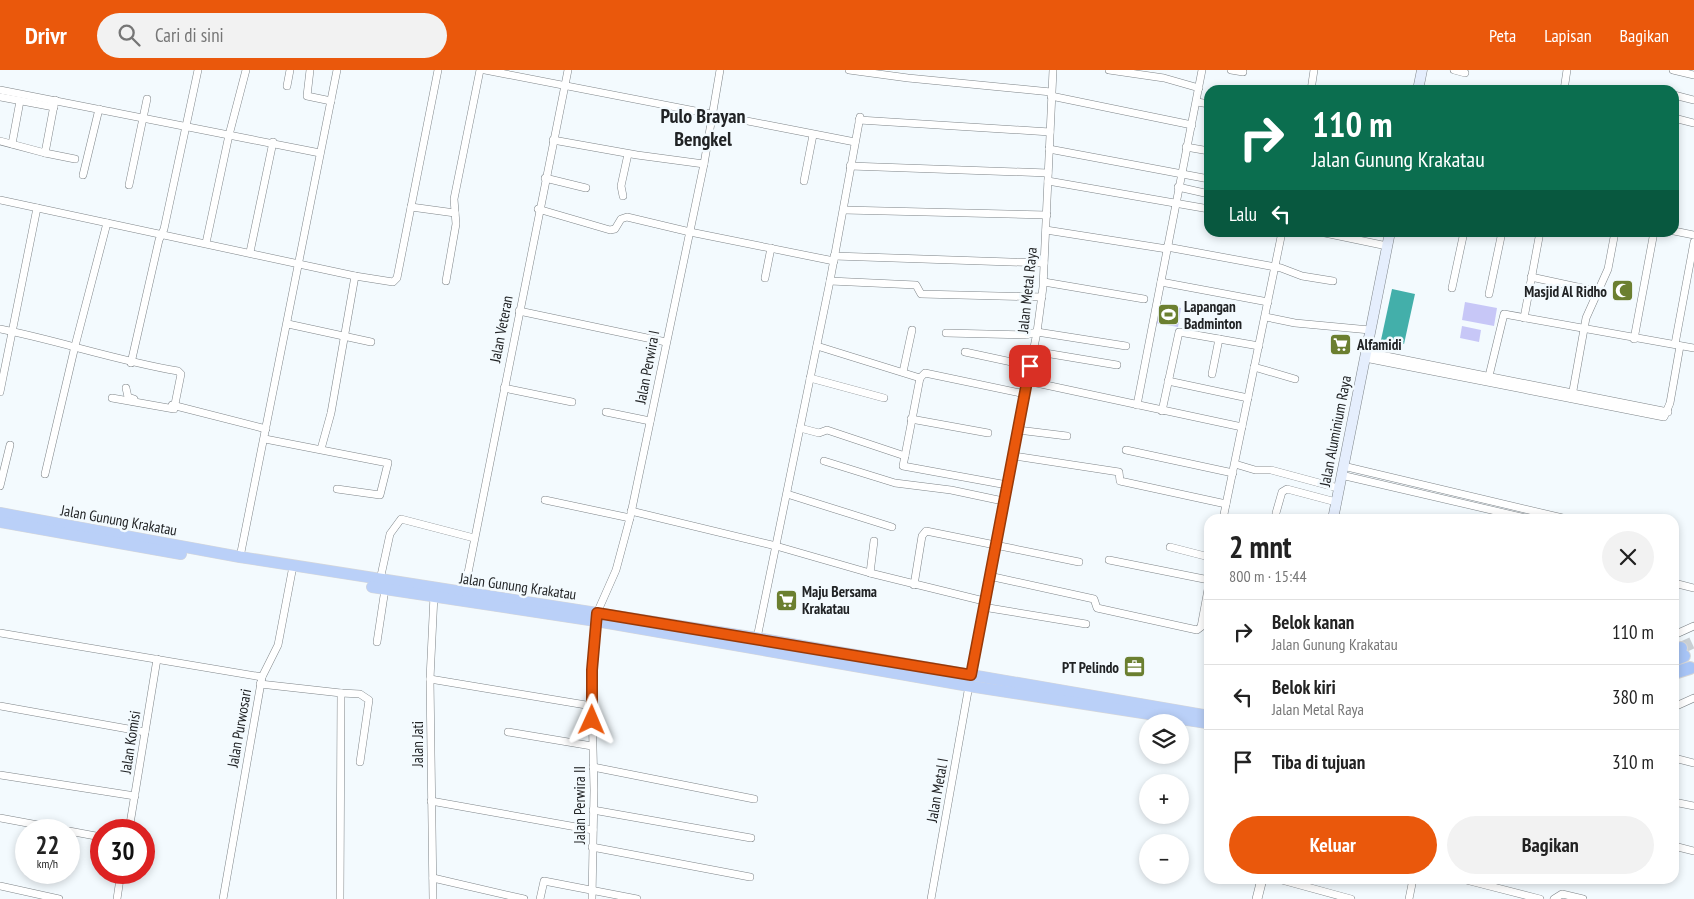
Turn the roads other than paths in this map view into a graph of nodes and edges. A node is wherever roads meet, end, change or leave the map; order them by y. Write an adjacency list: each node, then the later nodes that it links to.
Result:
1 (198, 70): 48 (street)
2 (246, 70): 51 (street)
3 (290, 70): 28 (street)
4 (310, 70): 38 (street)
5 (337, 70): 38 (street)
6 (438, 70): 80 (street)
7 (480, 70): 85 (street)
8 (485, 70): 29 (street)
9 (568, 70): 29 (street, Jalan Veteran)
10 (720, 70): 43 (street, Jalan Perwira I)
11 (849, 70): 32 (street)
12 (1053, 70): 32 (street, Jalan Metal Raya)
13 (1109, 70): 21 (street)
14 (1202, 70): 30 (street)
15 (1231, 70): 22 (street)
16 (1314, 70): 25 (street)
17 (1422, 70): 26 (main road)
18 (1454, 70): 23 (street)
19 (1567, 70): 27 (street)
20 (1673, 70): 24 (street)
21 (1121, 71): 30 (street)
22 (1243, 72)
23 (1465, 73)
24 (1694, 75)
25 (1312, 85)
26 (1419, 85)
27 (1565, 85)
28 (287, 86)
29 (564, 87): 43 (street); 52 (street, Jalan Veteran)
30 (1199, 88): 39 (street)
31 (0, 90): 41 (street)
32 (1051, 94): 47 (street); 49 (street, Jalan Metal Raya)
33 (1679, 96): 37 (street)
34 (0, 97): 36 (street)
35 (147, 99): 44 (street)
36 (20, 100): 41 (street); 56 (street)
37 (1694, 100)
38 (331, 101): 61 (street)
39 (1197, 102): 40 (street); 47 (street)
40 (1204, 103)
41 (54, 104): 42 (street); 60 (street)
42 (99, 109): 44 (street); 68 (street)
43 (713, 115): 50 (street); 64 (street, Jalan Perwira I)
44 (143, 118): 48 (street); 73 (street)
45 (1679, 119): 46 (street)
46 (1694, 123)
47 (1192, 125): 57 (street)
48 (187, 128): 51 (street); 92 (street)
49 (1050, 132): 55 (street); 58 (street, Jalan Metal Raya)
50 (813, 134): 55 (street); 71 (street)
51 (229, 135): 54 (street); 102 (street)
52 (553, 140): 62 (street); 69 (street, Jalan Veteran)
53 (0, 141): 56 (street)
54 (273, 142): 61 (street); 106 (street)
55 (855, 142): 65 (street)
56 (12, 144): 60 (street)
57 (1186, 147): 59 (street); 67 (street)
58 (1049, 150): 66 (street, Jalan Metal Raya); 67 (street)
59 (1204, 150)
60 (45, 153): 63 (street)
61 (320, 153): 108 (street)
62 (628, 154): 64 (street); 77 (street)
63 (75, 159)
64 (704, 164): 90 (street, Jalan Perwira I)
65 (850, 166): 66 (street); 84 (street)
66 (1048, 173): 72 (street, Jalan Metal Raya)
67 (1180, 174): 70 (street); 74 (street)
68 (83, 176)
69 (545, 178): 75 (street); 83 (street, Jalan Veteran)
70 (1204, 178)
71 (804, 181)
72 (1048, 181): 79 (street); 86 (street, Jalan Metal Raya)
73 (129, 185)
74 (1178, 187): 76 (street); 79 (street)
75 (586, 188)
76 (1204, 193)
77 (623, 196)
78 (0, 200): 81 (street)
79 (1175, 202): 82 (street); 105 (street)
80 (411, 207): 85 (street); 111 (street)
81 (37, 208): 87 (street); 133 (street)
82 (1204, 208)
83 (538, 209): 90 (street); 125 (street, Jalan Veteran)
84 (844, 210): 86 (street); 107 (street)
85 (455, 212): 115 (street)
86 (1047, 215): 89 (street, Jalan Metal Raya)
87 (107, 222): 92 (street); 142 (street)
88 (1694, 226): 101 (street)
89 (1046, 230): 105 (street); 109 (street, Jalan Metal Raya)
90 (690, 232): 104 (street); 140 (street, Jalan Perwira I)
91 (1679, 232): 101 (street)
92 (162, 235): 102 (street); 150 (street)
93 (1281, 237): 110 (street)
94 (1344, 237): 103 (street)
95 (1389, 237): 103 (main road, Jalan Aluminium Raya)
96 (1463, 237): 119 (street)
97 (1501, 237): 121 (street)
98 (1539, 237): 112 (street)
99 (1614, 237): 120 (street)
100 (1653, 237): 138 (street)
101 (1694, 237): 141 (street)
102 (206, 243): 106 (street)
103 (1387, 246): 132 (main road, Jalan Aluminium Raya)
104 (770, 248): 107 (street); 113 (street)
105 (1167, 248): 110 (street); 118 (street)
106 (250, 252): 108 (street)
107 (834, 258): 109 (street); 114 (street)
108 (300, 263): 111 (street); 128 (street)
109 (1044, 263): 117 (street, Jalan Metal Raya)
110 (1275, 267): 116 (street); 124 (street)
111 (355, 276): 136 (street)
112 (1531, 277): 120 (street); 127 (street)
113 (765, 278)
114 (830, 280): 122 (street); 143 (street)
115 (446, 281)
116 (1333, 281)
117 (1044, 282): 122 (street, Jalan Metal Raya); 123 (street)
118 (1161, 282): 124 (street); 171 (street)
119 (1452, 288)
120 (1596, 291): 130 (street)
121 (1489, 294)
122 (1042, 297): 134 (street, Jalan Metal Raya)
123 (1144, 299)
124 (1268, 302): 126 (street)
125 (518, 311): 140 (street); 163 (street, Jalan Veteran)
126 (1266, 317): 132 (street); 145 (street)
127 (1524, 318): 130 (street); 159 (street)
128 (288, 324): 136 (street); 179 (street)
129 (0, 329): 133 (street)
130 (1584, 329): 138 (street); 166 (street)
131 (912, 330): 154 (street)
132 (1370, 330): 149 (main road, Jalan Aluminium Raya)
133 (12, 332): 142 (street); 164 (street)
134 (1037, 332): 135 (street); 144 (street); 147 (street, Jalan Metal Raya)
135 (946, 333)
136 (344, 336): 139 (street); 185 (street)
137 (1219, 339): 145 (street); 155 (street); 161 (street)
138 (1634, 339): 141 (street)
139 (371, 342)
140 (666, 342): 176 (street, Jalan Perwira I)
141 (1678, 345): 146 (street); 166 (street)
142 (74, 346): 150 (street); 193 (street)
143 (817, 346): 154 (street); 156 (street)
144 (1126, 346)
145 (1259, 346): 153 (street)
146 (1694, 348)
147 (1033, 351): 151 (street); 152 (street, Jalan Metal Raya)
148 (965, 352): 152 (street)
149 (1366, 355): 159 (street); 191 (main road, Jalan Aluminium Raya)
150 (131, 363): 172 (street)
151 (1117, 365)
152 (1030, 366): 160 (street, Jalan Metal Raya)
153 (1254, 367): 158 (street); 169 (street)
154 (902, 372): 157 (street)
155 (1212, 374)
156 (810, 378): 168 (street); 178 (street)
157 (920, 378): 165 (street); 175 (street)
158 (1295, 379)
159 (1488, 379): 166 (street)
160 (1027, 381): 165 (street, Jalan Metal Raya); 171 (street)
161 (1168, 381): 169 (street); 173 (street)
162 (126, 388): 172 (street)
163 (504, 388): 170 (street); 218 (street, Jalan Veteran)
164 (0, 392)
165 (1025, 394): 180 (street, Jalan Metal Raya)
166 (1572, 396)
167 (112, 398): 172 (street)
168 (884, 398)
169 (1248, 398): 177 (street)
170 (572, 402)
171 (1136, 405): 173 (street)
172 (175, 406): 179 (street)
173 (1162, 411): 177 (street)
174 (606, 412): 176 (street)
175 (911, 419): 181 (street); 187 (street)
176 (650, 421): 215 (street, Jalan Perwira I)
177 (1242, 427): 190 (street)
178 (800, 428): 187 (street); 200 (street)
179 (266, 429): 183 (street)
180 (1018, 430): 182 (street); 188 (street, Jalan Metal Raya)
181 (988, 434)
182 (1066, 436)
183 (265, 439): 185 (street); 224 (street)
184 (10, 446): 197 (street)
185 (321, 449): 199 (street)
186 (1126, 450): 192 (street)
187 (905, 456): 195 (street)
188 (1014, 456): 195 (street, Jalan Metal Raya); 205 (street)
189 (824, 462): 202 (street)
190 (1235, 464): 192 (street); 198 (street)
191 (1342, 471): 194 (street); 196 (street); 198 (main road, Jalan Aluminium Raya)
192 (1233, 473): 205 (street)
193 (45, 474)
194 (1381, 475): 196 (street); 204 (street)
195 (1007, 484): 202 (street, Jalan Metal Raya)
196 (1379, 484): 207 (street)
197 (0, 486)
198 (1338, 488): 203 (main road, Jalan Aluminium Raya)
199 (337, 489)
200 (787, 494): 217 (street); 221 (street)
201 (545, 500): 215 (street)
202 (1003, 501): 220 (street, Jalan Metal Raya)
203 (1336, 502): 209 (street); 212 (main road, Jalan Aluminium Raya)
204 (1496, 502): 206 (street); 207 (street)
205 (1226, 504): 211 (street)
206 (1506, 504): 210 (street); 214 (street)
207 (1494, 510): 210 (street)
208 (0, 513): 224 (highway, Jalan Gunung Krakatau)
209 (1276, 513)
210 (1504, 513): 213 (street)
211 (1224, 514)
212 (1334, 514)
213 (1508, 514)
214 (1547, 514)
215 (631, 515): 221 (street); 239 (street, Jalan Perwira I)
216 (0, 522): 227 (highway, Jalan Gunung Krakatau)
217 (892, 527)
218 (474, 538): 232 (street); 236 (street, Jalan Veteran)
219 (874, 541): 228 (street)
220 (995, 544): 226 (street); 229 (street, Jalan Metal Raya); 233 (street)
221 (776, 546): 228 (street); 244 (street)
222 (1170, 547): 223 (street)
223 (1204, 556)
224 (240, 557): 227 (highway, Jalan Gunung Krakatau)
225 (1109, 560): 230 (street)
226 (1080, 562)
227 (293, 569): 232 (highway, Jalan Gunung Krakatau); 250 (street, Jalan Purwosari)
228 (870, 573): 233 (street)
229 (988, 576): 237 (street, Jalan Metal Raya); 238 (street)
230 (1204, 581)
231 (1679, 584): 234 (street)
232 (382, 585): 235 (highway, Jalan Gunung Krakatau); 245 (street)
233 (914, 585): 237 (street)
234 (1694, 588)
235 (434, 593): 236 (highway, Jalan Gunung Krakatau); 239 (highway, Jalan Gunung Krakatau); 249 (street, Jalan Jati)
236 (464, 593): 239 (highway, Jalan Gunung Krakatau)
237 (983, 604): 240 (street); 251 (street, Jalan Metal Raya)
238 (1204, 610)
239 (596, 617): 244 (highway, Jalan Gunung Krakatau); 251 (highway, Jalan Gunung Krakatau); 256 (street, Jalan Perwira II)
240 (1086, 624)
241 (1694, 626): 243 (street)
242 (0, 633): 246 (street)
243 (1679, 633)
244 (757, 638): 251 (highway, Jalan Gunung Krakatau)
245 (376, 642)
246 (157, 659): 250 (street); 259 (street, Jalan Komisi)
247 (1690, 668): 248 (highway)
248 (1679, 671)
249 (430, 679): 256 (street); 269 (street, Jalan Jati)
250 (261, 680): 252 (street); 292 (street, Jalan Purwosari)
251 (970, 681): 257 (highway, Jalan Gunung Krakatau); 258 (highway, Jalan Gunung Krakatau); 299 (street, Jalan Metal I)
252 (341, 693): 263 (street); 293 (street)
253 (1694, 698): 254 (street)
254 (1679, 705)
255 (0, 706): 259 (street)
256 (592, 706): 261 (street, Jalan Perwira II)
257 (1204, 715)
258 (1204, 723)
259 (145, 732): 267 (street, Jalan Komisi)
260 (508, 732): 261 (street)
261 (592, 746): 265 (street, Jalan Perwira II)
262 (1679, 760): 264 (street)
263 (360, 762)
264 (1694, 764)
265 (593, 767): 268 (street); 272 (street, Jalan Perwira II)
266 (0, 775): 267 (street)
267 (135, 796): 274 (street, Jalan Komisi)
268 (754, 799)
269 (431, 801): 276 (street); 282 (street, Jalan Jati)
270 (1679, 803): 271 (street)
271 (1694, 806)
272 (593, 810): 276 (street, Jalan Perwira II); 277 (street)
273 (0, 818): 275 (street)
274 (131, 819)
275 (15, 821)
276 (593, 830): 278 (street, Jalan Perwira II)
277 (751, 838)
278 (592, 847): 281 (street); 289 (street, Jalan Perwira II)
279 (1679, 847): 280 (street)
280 (1694, 851)
281 (750, 877)
282 (433, 878): 294 (street, Jalan Jati); 295 (street)
283 (120, 884): 291 (street)
284 (1261, 884): 300 (street)
285 (1296, 884): 301 (street)
286 (1412, 884): 302 (street)
287 (1482, 884): 303 (street)
288 (0, 886): 290 (street)
289 (592, 890): 296 (street); 297 (street, Jalan Perwira II); 298 (street)
290 (59, 899)
291 (117, 899)
292 (223, 899)
293 (340, 899)
294 (433, 899)
295 (524, 899)
296 (540, 899)
297 (592, 899)
298 (637, 899)
299 (931, 899)
300 (1257, 899)
301 (1352, 899)
302 (1409, 899)
303 (1540, 899)
304 (1554, 899): 305 (street)
305 (1583, 899)

